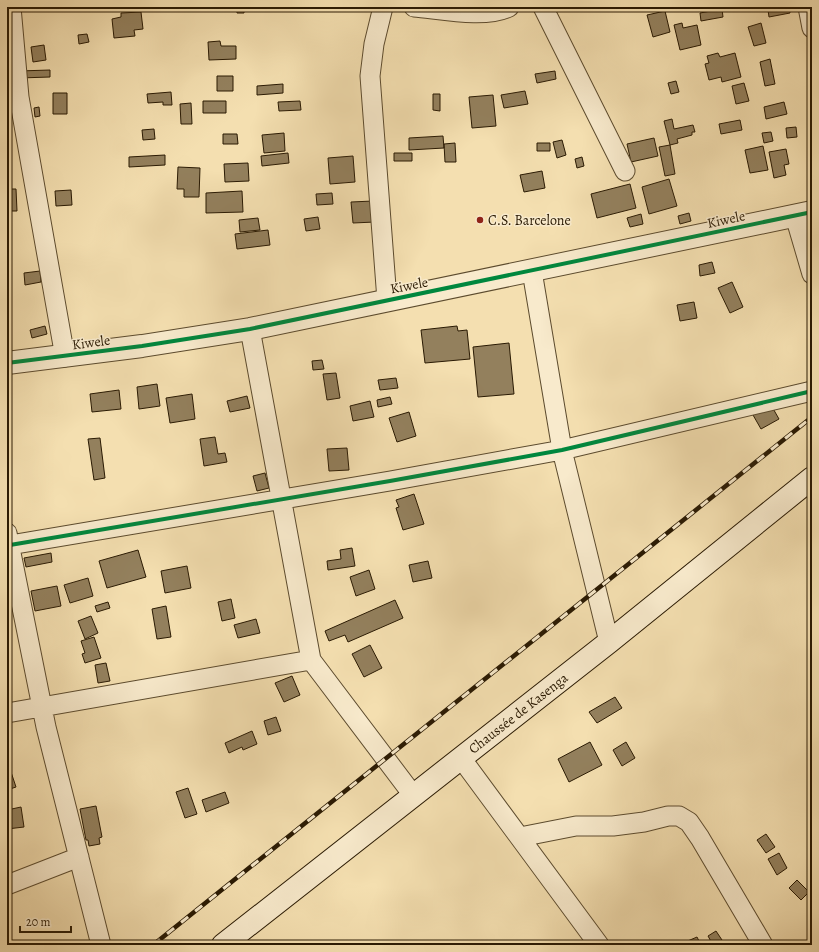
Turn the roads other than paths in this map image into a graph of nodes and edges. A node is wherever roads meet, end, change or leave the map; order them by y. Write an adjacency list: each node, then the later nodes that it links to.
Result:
1 (12, 7): 14 (street)
2 (383, 7): 12 (street)
3 (414, 7): 4 (street)
4 (508, 7)
5 (544, 7): 8 (street)
6 (808, 7): 7 (street)
7 (812, 28)
8 (625, 171)
9 (804, 214): 10 (street, Kiwele); 11 (street)
10 (532, 271): 12 (street, Kiwele); 17 (street)
11 (812, 274)
12 (387, 300): 13 (street, Kiwele)
13 (250, 329): 14 (street, Kiwele); 19 (street)
14 (65, 357): 15 (street, Kiwele)
15 (7, 363)
16 (812, 391): 17 (street)
17 (562, 450): 19 (street); 21 (street)
18 (812, 478): 21 (street, Chaussée de Kasenga)
19 (281, 499): 20 (street); 22 (street)
20 (9, 539): 23 (street)
21 (609, 642): 25 (street, Chaussée de Kasenga)
22 (311, 660): 23 (street); 26 (street)
23 (42, 707): 24 (street); 28 (street)
24 (7, 713)
25 (461, 758): 26 (street, Chaussée de Kasenga); 27 (street)
26 (413, 795): 31 (street, Chaussée de Kasenga)
27 (520, 837): 32 (street); 33 (street)
28 (79, 856): 29 (street); 30 (street)
29 (7, 885)
30 (101, 945)
31 (222, 945)
32 (600, 945)
33 (763, 945)

